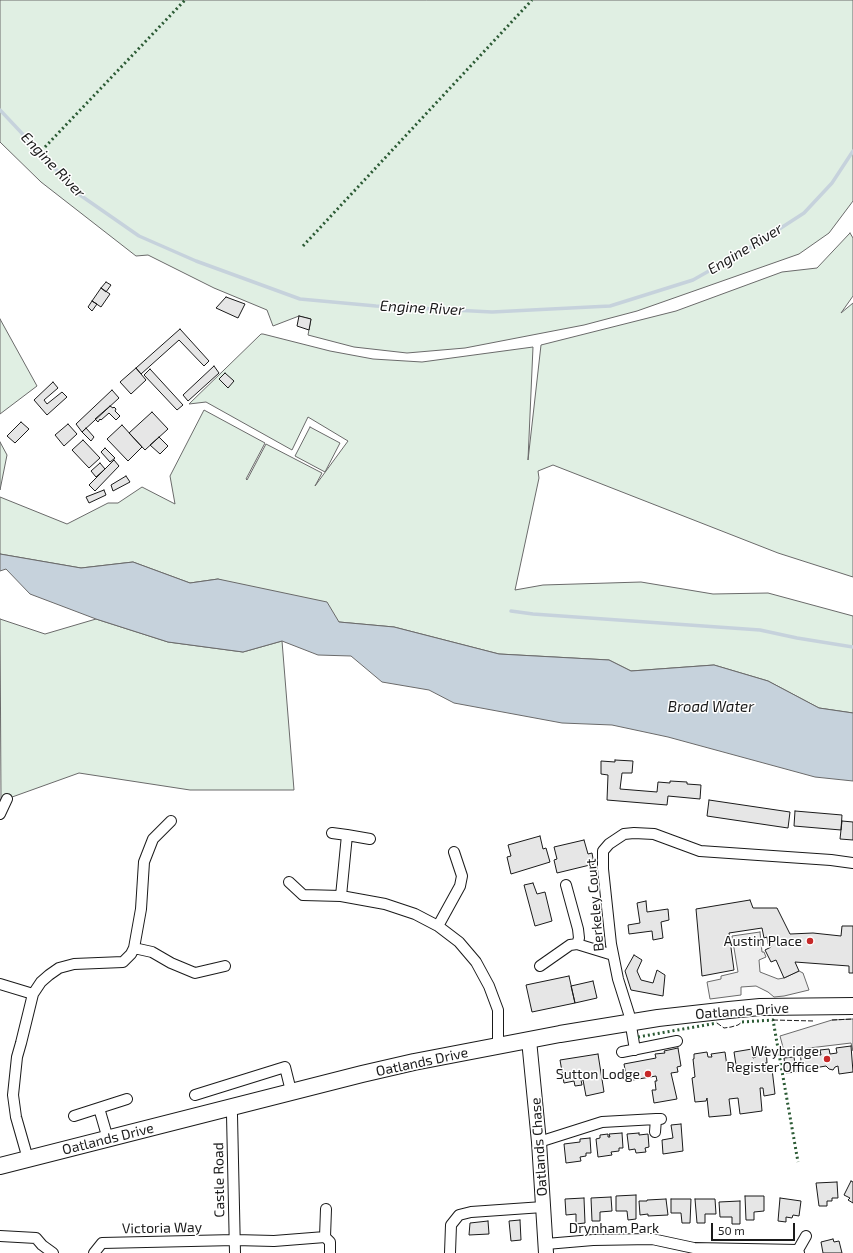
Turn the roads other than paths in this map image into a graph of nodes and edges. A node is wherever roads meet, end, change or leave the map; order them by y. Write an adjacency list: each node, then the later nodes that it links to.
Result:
1 (7, 799): 2 (street)
2 (0, 814)
3 (171, 821): 14 (street)
4 (332, 833): 5 (street)
5 (347, 835): 6 (street); 11 (street)
6 (370, 839)
7 (454, 852): 12 (street)
8 (853, 863): 15 (street, Berkeley Court)
9 (288, 882): 11 (street)
10 (566, 885): 13 (street)
11 (341, 896): 12 (street)
12 (438, 926): 24 (street)
13 (577, 944): 15 (street); 17 (street)
14 (134, 948): 16 (street); 19 (street)
15 (613, 955): 21 (street, Berkeley Court)
16 (225, 966)
17 (540, 966)
18 (0, 984): 19 (street)
19 (33, 994): 36 (street)
20 (853, 1006): 21 (main road, Oatlands Drive)
21 (630, 1023): 22 (main road, Oatlands Drive); 25 (street, Berkeley Court)
22 (529, 1040): 24 (main road, Oatlands Drive); 35 (street, Oatlands Chase)
23 (677, 1041): 25 (street)
24 (498, 1046): 27 (main road, Oatlands Drive)
25 (635, 1050): 26 (street)
26 (622, 1052)
27 (291, 1092): 28 (street); 30 (main road, Oatlands Drive)
28 (195, 1095)
29 (127, 1100): 31 (street)
30 (230, 1107): 34 (main road, Oatlands Drive); 43 (street, Castle Road)
31 (99, 1108): 32 (street); 34 (street)
32 (74, 1116)
33 (655, 1132): 35 (street)
34 (108, 1139): 36 (main road, Oatlands Drive)
35 (539, 1142): 38 (street, Oatlands Chase)
36 (28, 1159): 37 (main road, Oatlands Drive)
37 (0, 1166)
38 (543, 1207): 44 (street, Oatlands Chase); 50 (street)
39 (326, 1209): 42 (street)
40 (0, 1236): 46 (street)
41 (806, 1236): 45 (street)
42 (325, 1237): 43 (street); 49 (street)
43 (235, 1240): 47 (street, Victoria Way); 48 (street, Castle Road)
44 (546, 1248): 45 (street, Drynham Park)
45 (798, 1251)
46 (53, 1253)
47 (94, 1253)
48 (235, 1253)
49 (330, 1253)
50 (450, 1253)

